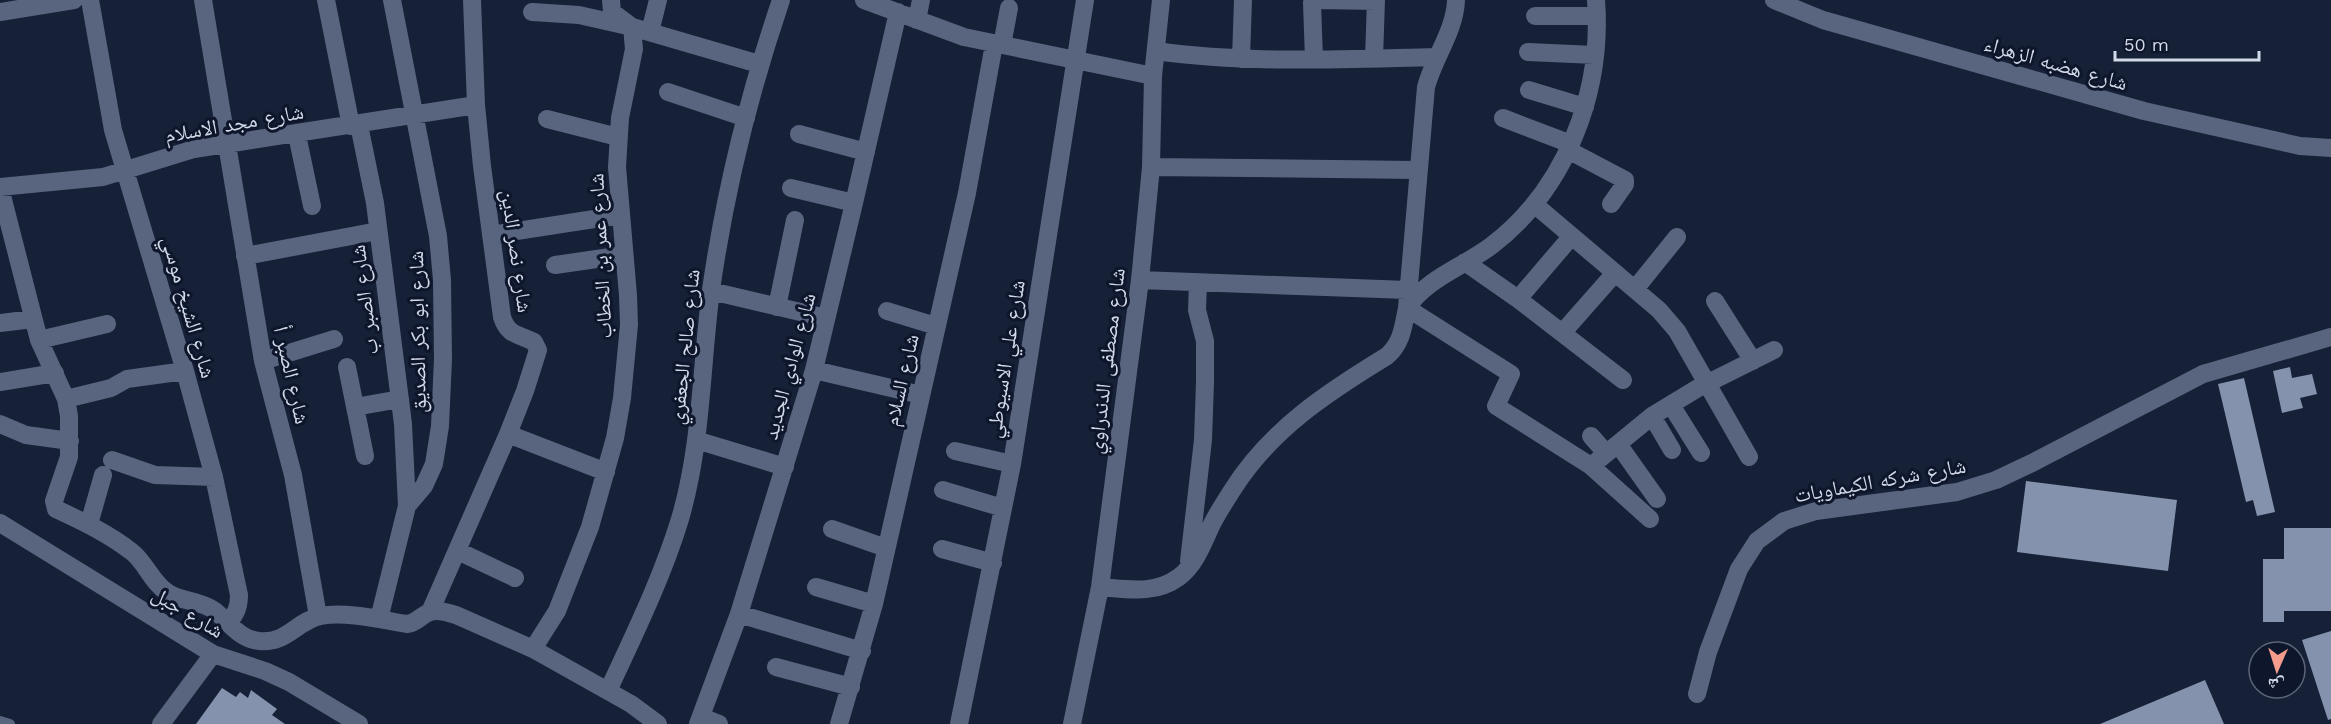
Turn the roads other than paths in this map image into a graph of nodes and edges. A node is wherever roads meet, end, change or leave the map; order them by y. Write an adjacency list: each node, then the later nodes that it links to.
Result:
1 (74, 0): 21 (street)
2 (90, 0): 56 (street, شارع الشيخ موسي)
3 (203, 0): 51 (street, شارع الصبر أ)
4 (326, 0): 47 (street, شارع الصبر ب)
5 (392, 0): 43 (street, شارع ابو بكر الصديق)
6 (472, 0): 41 (street, شارع نصر الدين)
7 (611, 0): 26 (street)
8 (658, 0): 27 (street)
9 (781, 0): 37 (street, شارع صالح الجعفري)
10 (864, 0): 23 (street)
11 (921, 0): 25 (street)
12 (1085, 0): 36 (street, شارع علي الاسيوطي)
13 (1161, 0): 29 (street, شارع مصطفى الدندراوي)
14 (1243, 0): 33 (street)
15 (1317, 0): 16 (street); 35 (street)
16 (1376, 0): 34 (street)
17 (1456, 0): 32 (street)
18 (1774, 0): 53 (street, شارع هضبه الزهراء)
19 (1009, 8): 28 (street, شارع السلام)
20 (1596, 8): 24 (street); 31 (street)
21 (0, 12)
22 (532, 12): 26 (street)
23 (897, 12): 25 (street); 54 (street, شارع الوادي الجديد)
24 (1535, 16)
25 (917, 20): 28 (street)
26 (632, 27): 27 (street); 50 (street, شارع عمر بن الخطاب)
27 (650, 32): 37 (street)
28 (998, 44): 36 (street); 88 (street, شارع السلام)
29 (1156, 51): 33 (street); 38 (street, شارع مصطفى الدندراوي)
30 (1528, 52): 31 (street)
31 (1595, 55): 42 (street)
32 (1436, 57): 34 (street); 57 (street)
33 (1241, 58): 35 (street)
34 (1374, 58): 35 (street)
35 (1314, 59)
36 (1074, 60): 38 (street); 120 (street, شارع علي الاسيوطي)
37 (759, 64): 44 (street, شارع صالح الجعفري)
38 (1153, 76): 55 (street, شارع مصطفى الدندراوي)
39 (1529, 90): 42 (street)
40 (668, 92): 44 (street)
41 (476, 105): 43 (street, شارع مجد الاسلام); 67 (street, شارع نصر الدين)
42 (1585, 107): 52 (street)
43 (416, 116): 47 (street, شارع مجد الاسلام); 127 (street, شارع ابو بكر الصديق)
44 (746, 118): 78 (street, شارع صالح الجعفري)
45 (1503, 118): 52 (street)
46 (547, 119): 50 (street)
47 (355, 126): 49 (street, شارع مجد الاسلام); 66 (street, شارع الصبر ب)
48 (799, 134): 54 (street)
49 (297, 135): 51 (street, شارع مجد الاسلام); 63 (street)
50 (618, 137): 64 (street, شارع عمر بن الخطاب)
51 (228, 143): 56 (street, شارع مجد الاسلام); 71 (street, شارع الصبر أ)
52 (1569, 147): 61 (street); 62 (street)
53 (2331, 148)
54 (866, 152): 60 (street, شارع الوادي الجديد)
55 (1151, 167): 57 (street); 75 (street, شارع مصطفى الدندراوي)
56 (124, 170): 58 (street, شارع مجد الاسلام); 98 (street, شارع الشيخ موسي)
57 (1417, 170): 80 (street)
58 (0, 188): 85 (street)
59 (791, 188): 60 (street)
60 (854, 203): 84 (street, شارع الوادي الجديد)
61 (1534, 204): 68 (street); 72 (street)
62 (1611, 204)
63 (312, 206)
64 (620, 214): 67 (street); 70 (street, شارع عمر بن الخطاب)
65 (795, 220): 82 (street)
66 (378, 231): 71 (street); 105 (street, شارع الصبر ب)
67 (491, 235): 110 (street, شارع نصر الدين)
68 (1570, 237): 74 (street); 79 (street)
69 (1677, 237): 77 (street)
70 (624, 255): 73 (street); 123 (street, شارع عمر بن الخطاب)
71 (245, 256): 94 (street, شارع الصبر أ)
72 (1465, 262): 79 (street); 80 (street)
73 (555, 265)
74 (1615, 273): 77 (street); 89 (street)
75 (1140, 280): 76 (street); 140 (street, شارع مصطفى الدندراوي)
76 (1198, 283): 80 (street); 137 (street)
77 (1635, 289): 102 (street)
78 (711, 291): 82 (street); 112 (street, شارع صالح الجعفري)
79 (1518, 298): 89 (street)
80 (1407, 299): 121 (street); 137 (street)
81 (1715, 301): 95 (street)
82 (777, 307): 84 (street)
83 (886, 311): 88 (street)
84 (826, 318): 97 (street, شارع الوادي الجديد)
85 (33, 319): 86 (street); 91 (street)
86 (0, 323)
87 (107, 324): 91 (street)
88 (936, 326): 103 (street, شارع السلام)
89 (1563, 332): 100 (street)
90 (2331, 337): 153 (street, شارع شركه الكيماويات)
91 (39, 339): 99 (street)
92 (334, 339): 94 (street)
93 (1774, 351): 95 (street)
94 (263, 361): 144 (street, شارع الصبر أ)
95 (1753, 361): 102 (street)
96 (347, 367): 107 (street)
97 (814, 370): 103 (street); 122 (street, شارع الوادي الجديد)
98 (185, 371): 104 (street); 124 (street, شارع الشيخ موسي)
99 (55, 373): 101 (street); 104 (street)
100 (1623, 380)
101 (0, 382)
102 (1707, 383): 106 (street); 119 (street)
103 (921, 395): 133 (street, شارع السلام)
104 (66, 399): 113 (street)
105 (400, 399): 107 (street); 127 (street, شارع الصبر ب)
106 (1671, 405): 108 (street); 117 (street)
107 (355, 407): 118 (street)
108 (1652, 416): 114 (street); 115 (street)
109 (0, 424): 113 (street)
110 (508, 434): 123 (street); 135 (street, شارع نصر الدين)
111 (1591, 436): 114 (street)
112 (696, 440): 122 (street); 152 (street, شارع صالح الجعفري)
113 (70, 441): 131 (street)
114 (1612, 449): 121 (street); 126 (street)
115 (1672, 450)
116 (955, 451): 120 (street)
117 (1701, 453)
118 (365, 456)
119 (1749, 457)
120 (1012, 464): 128 (street, شارع علي الاسيوطي)
121 (1591, 466): 129 (street)
122 (785, 467): 143 (street, شارع الوادي الجديد)
123 (606, 472): 147 (street, شارع عمر بن الخطاب)
124 (214, 477): 131 (street); 146 (street, شارع الشيخ موسي)
125 (943, 490): 128 (street)
126 (1658, 499)
127 (407, 506): 145 (street, شارع ابو بكر الصديق)
128 (1003, 508): 136 (street, شارع علي الاسيوطي)
129 (1650, 519)
130 (0, 524): 149 (street, شارع جبل)
131 (89, 524): 146 (street)
132 (832, 530): 133 (street)
133 (886, 548): 141 (street, شارع السلام)
134 (942, 549): 136 (street)
135 (458, 551): 138 (street); 142 (street, شارع نصر الدين)
136 (993, 563): 163 (street, شارع علي الاسيوطي)
137 (1188, 569): 140 (street)
138 (515, 578)
139 (816, 587): 141 (street)
140 (1100, 587): 164 (street, شارع مصطفى الدندراوي)
141 (874, 604): 148 (street, شارع السلام)
142 (430, 612): 145 (street); 147 (street)
143 (739, 614): 148 (street); 156 (street, شارع الوادي الجديد)
144 (318, 616): 145 (street); 146 (street)
145 (379, 620)
146 (228, 623)
147 (533, 649): 152 (street)
148 (861, 651): 151 (street, شارع السلام)
149 (213, 654): 154 (street, شارع جبل); 158 (street)
150 (776, 667): 151 (street)
151 (851, 687): 162 (street, شارع السلام)
152 (609, 691): 160 (street)
153 (1697, 694)
154 (340, 719): 159 (street, شارع جبل)
155 (0, 721): 157 (lane)
156 (700, 721): 161 (street)
157 (10, 724)
158 (161, 724)
159 (359, 724)
160 (658, 724)
161 (719, 724)
162 (839, 724)
163 (959, 724)
164 (1072, 724)

